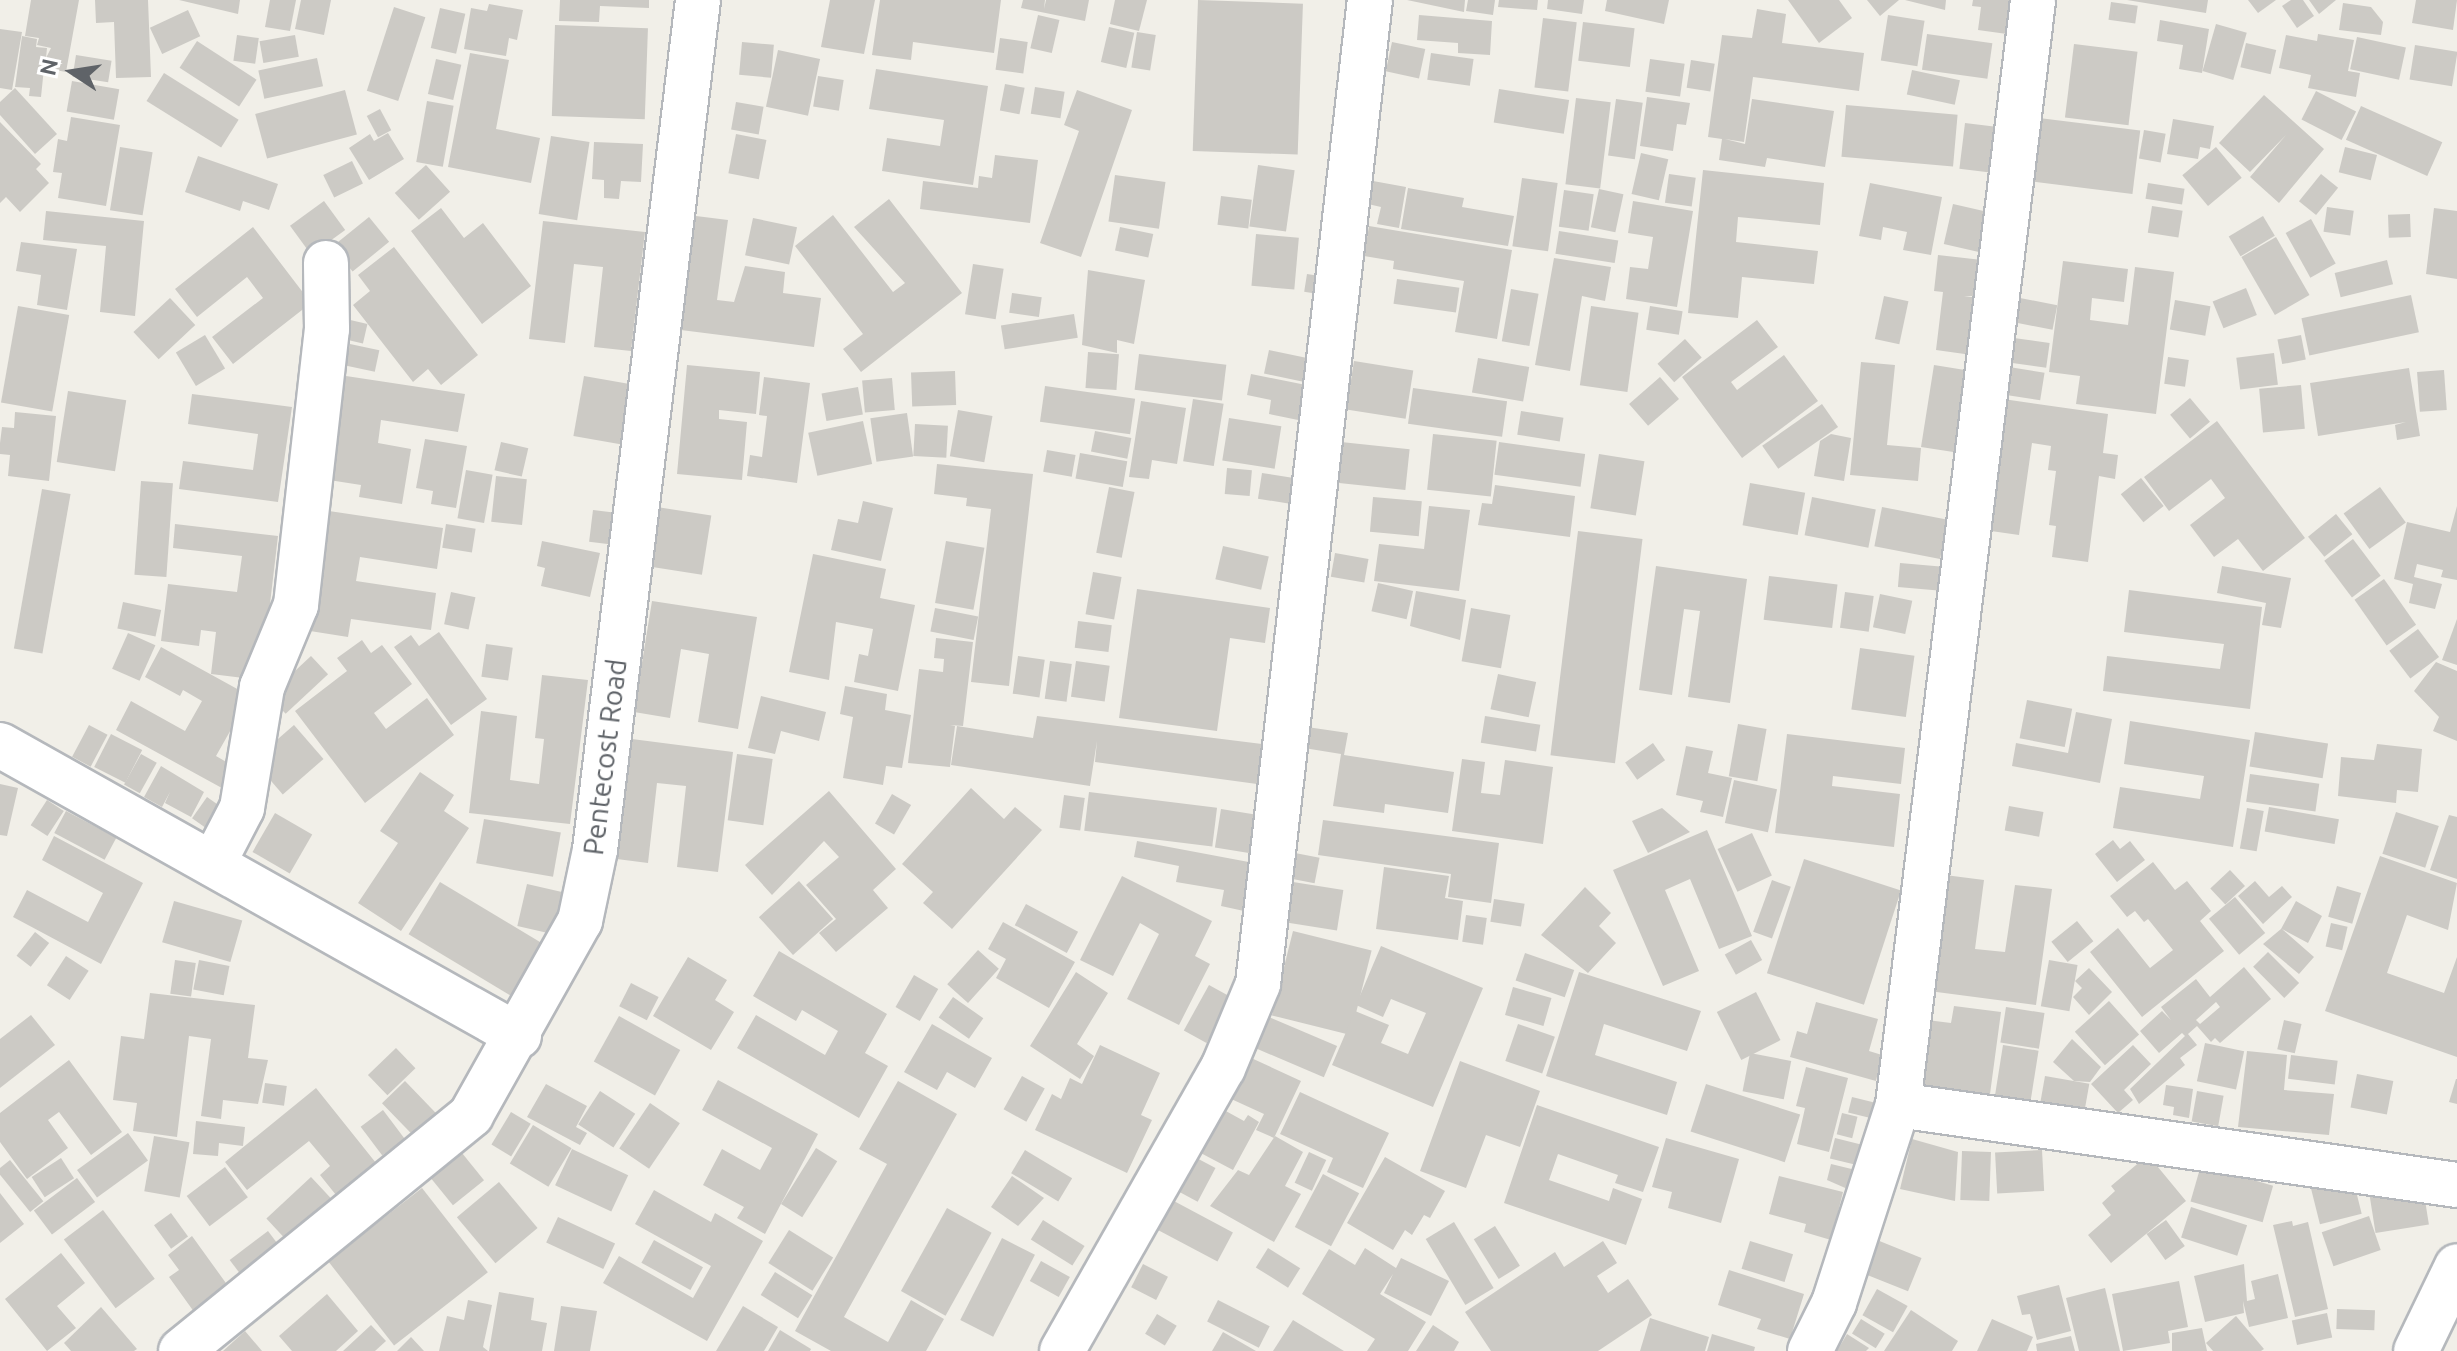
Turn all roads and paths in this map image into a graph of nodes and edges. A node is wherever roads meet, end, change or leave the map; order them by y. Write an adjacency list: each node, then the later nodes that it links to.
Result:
1 (698, 0): 7 (street, Pentecost Road)
2 (1370, 0): 12 (street)
3 (2033, 0): 8 (street)
4 (326, 263): 6 (street)
5 (0, 745): 6 (street)
6 (213, 864): 7 (street)
7 (519, 1036): 11 (street, Pentecost Road)
8 (1898, 1105): 9 (street); 13 (street)
9 (2457, 1185)
10 (2457, 1266): 14 (street)
11 (181, 1351)
12 (1062, 1351)
13 (1810, 1351)
14 (2416, 1351)

